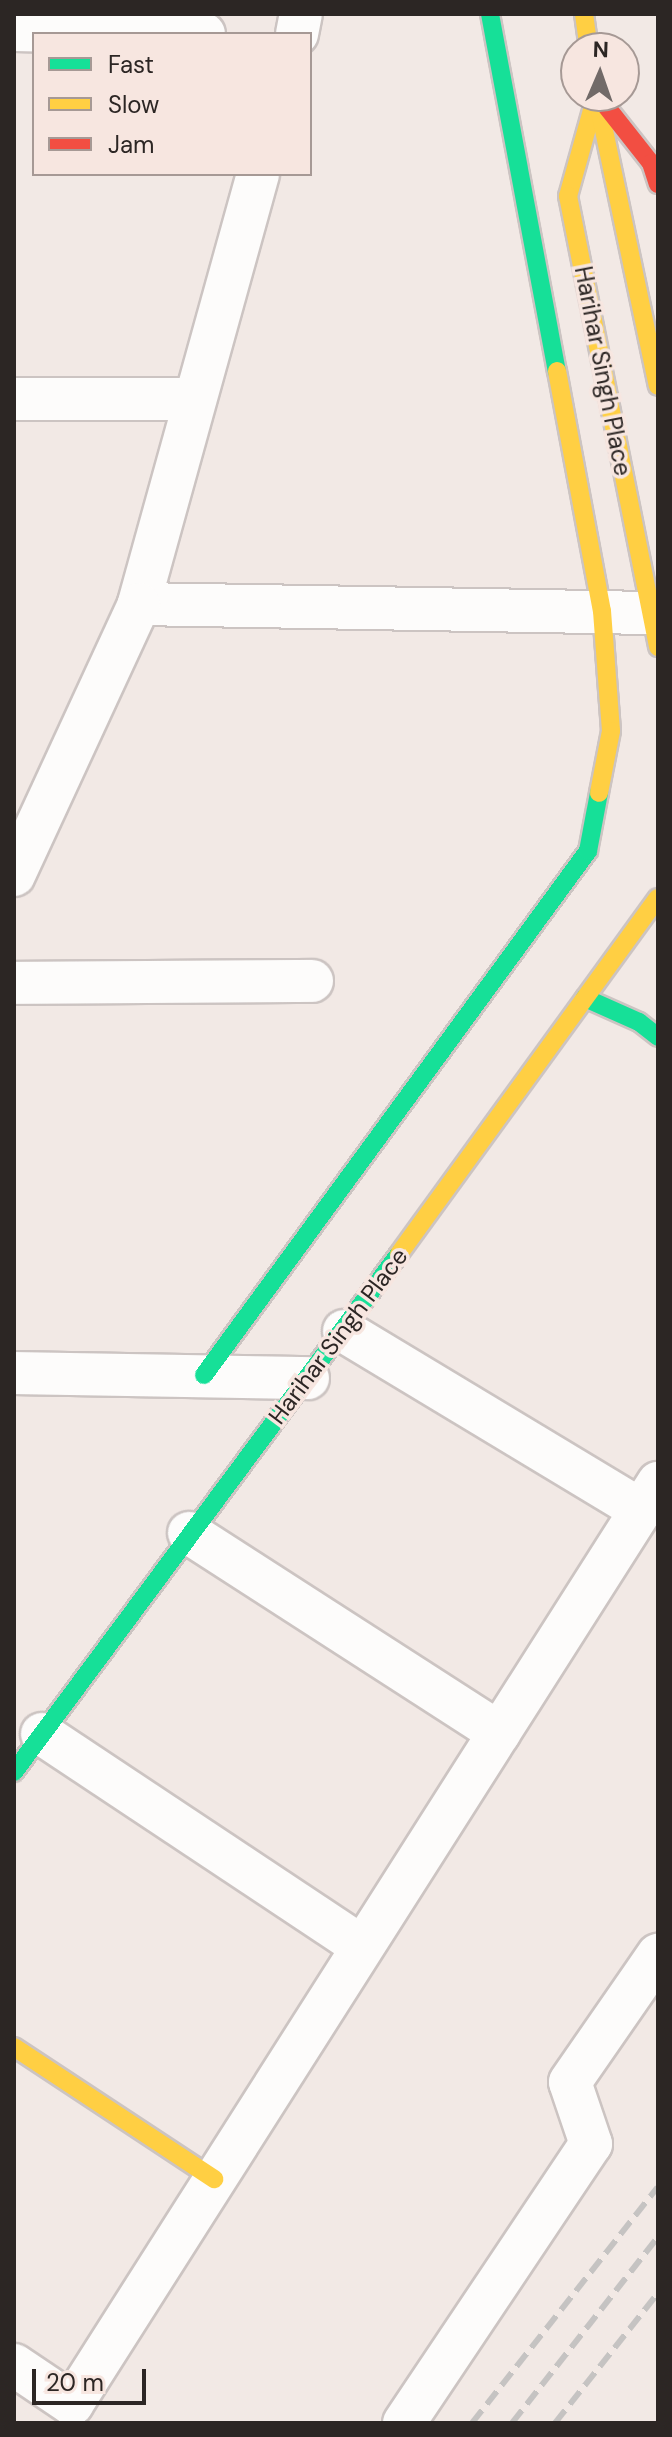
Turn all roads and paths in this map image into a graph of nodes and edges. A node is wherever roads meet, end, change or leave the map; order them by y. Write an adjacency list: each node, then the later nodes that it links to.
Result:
1 (490, 14): 13 (street)
2 (14, 30): 3 (street)
3 (109, 32)
4 (592, 112): 14 (street, Harihar Singh Place)
5 (600, 112): 9 (street)
6 (610, 112): 8 (street)
7 (257, 176): 11 (street)
8 (658, 184)
9 (658, 386)
10 (14, 399): 11 (street)
11 (195, 399): 12 (street)
12 (139, 604): 13 (street); 15 (street)
13 (602, 611): 14 (street); 23 (street)
14 (655, 630)
15 (14, 875)
16 (658, 898): 19 (street, Harihar Singh Place)
17 (312, 981): 18 (street)
18 (14, 983)
19 (585, 998): 20 (street); 21 (street, Harihar Singh Place)
20 (658, 1037)
21 (344, 1331): 24 (street, Harihar Singh Place); 25 (street)
22 (14, 1373): 23 (street)
23 (204, 1375): 24 (street)
24 (308, 1378): 26 (street, Harihar Singh Place)
25 (649, 1497): 27 (street)
26 (189, 1533): 27 (street); 28 (street, Harihar Singh Place)
27 (499, 1733): 30 (street)
28 (42, 1734): 29 (street, Harihar Singh Place); 30 (street)
29 (14, 1772)
30 (362, 1947): 33 (street)
31 (658, 1955): 35 (street)
32 (14, 2047): 33 (street)
33 (214, 2179): 34 (street)
34 (14, 2365)
35 (404, 2423)

